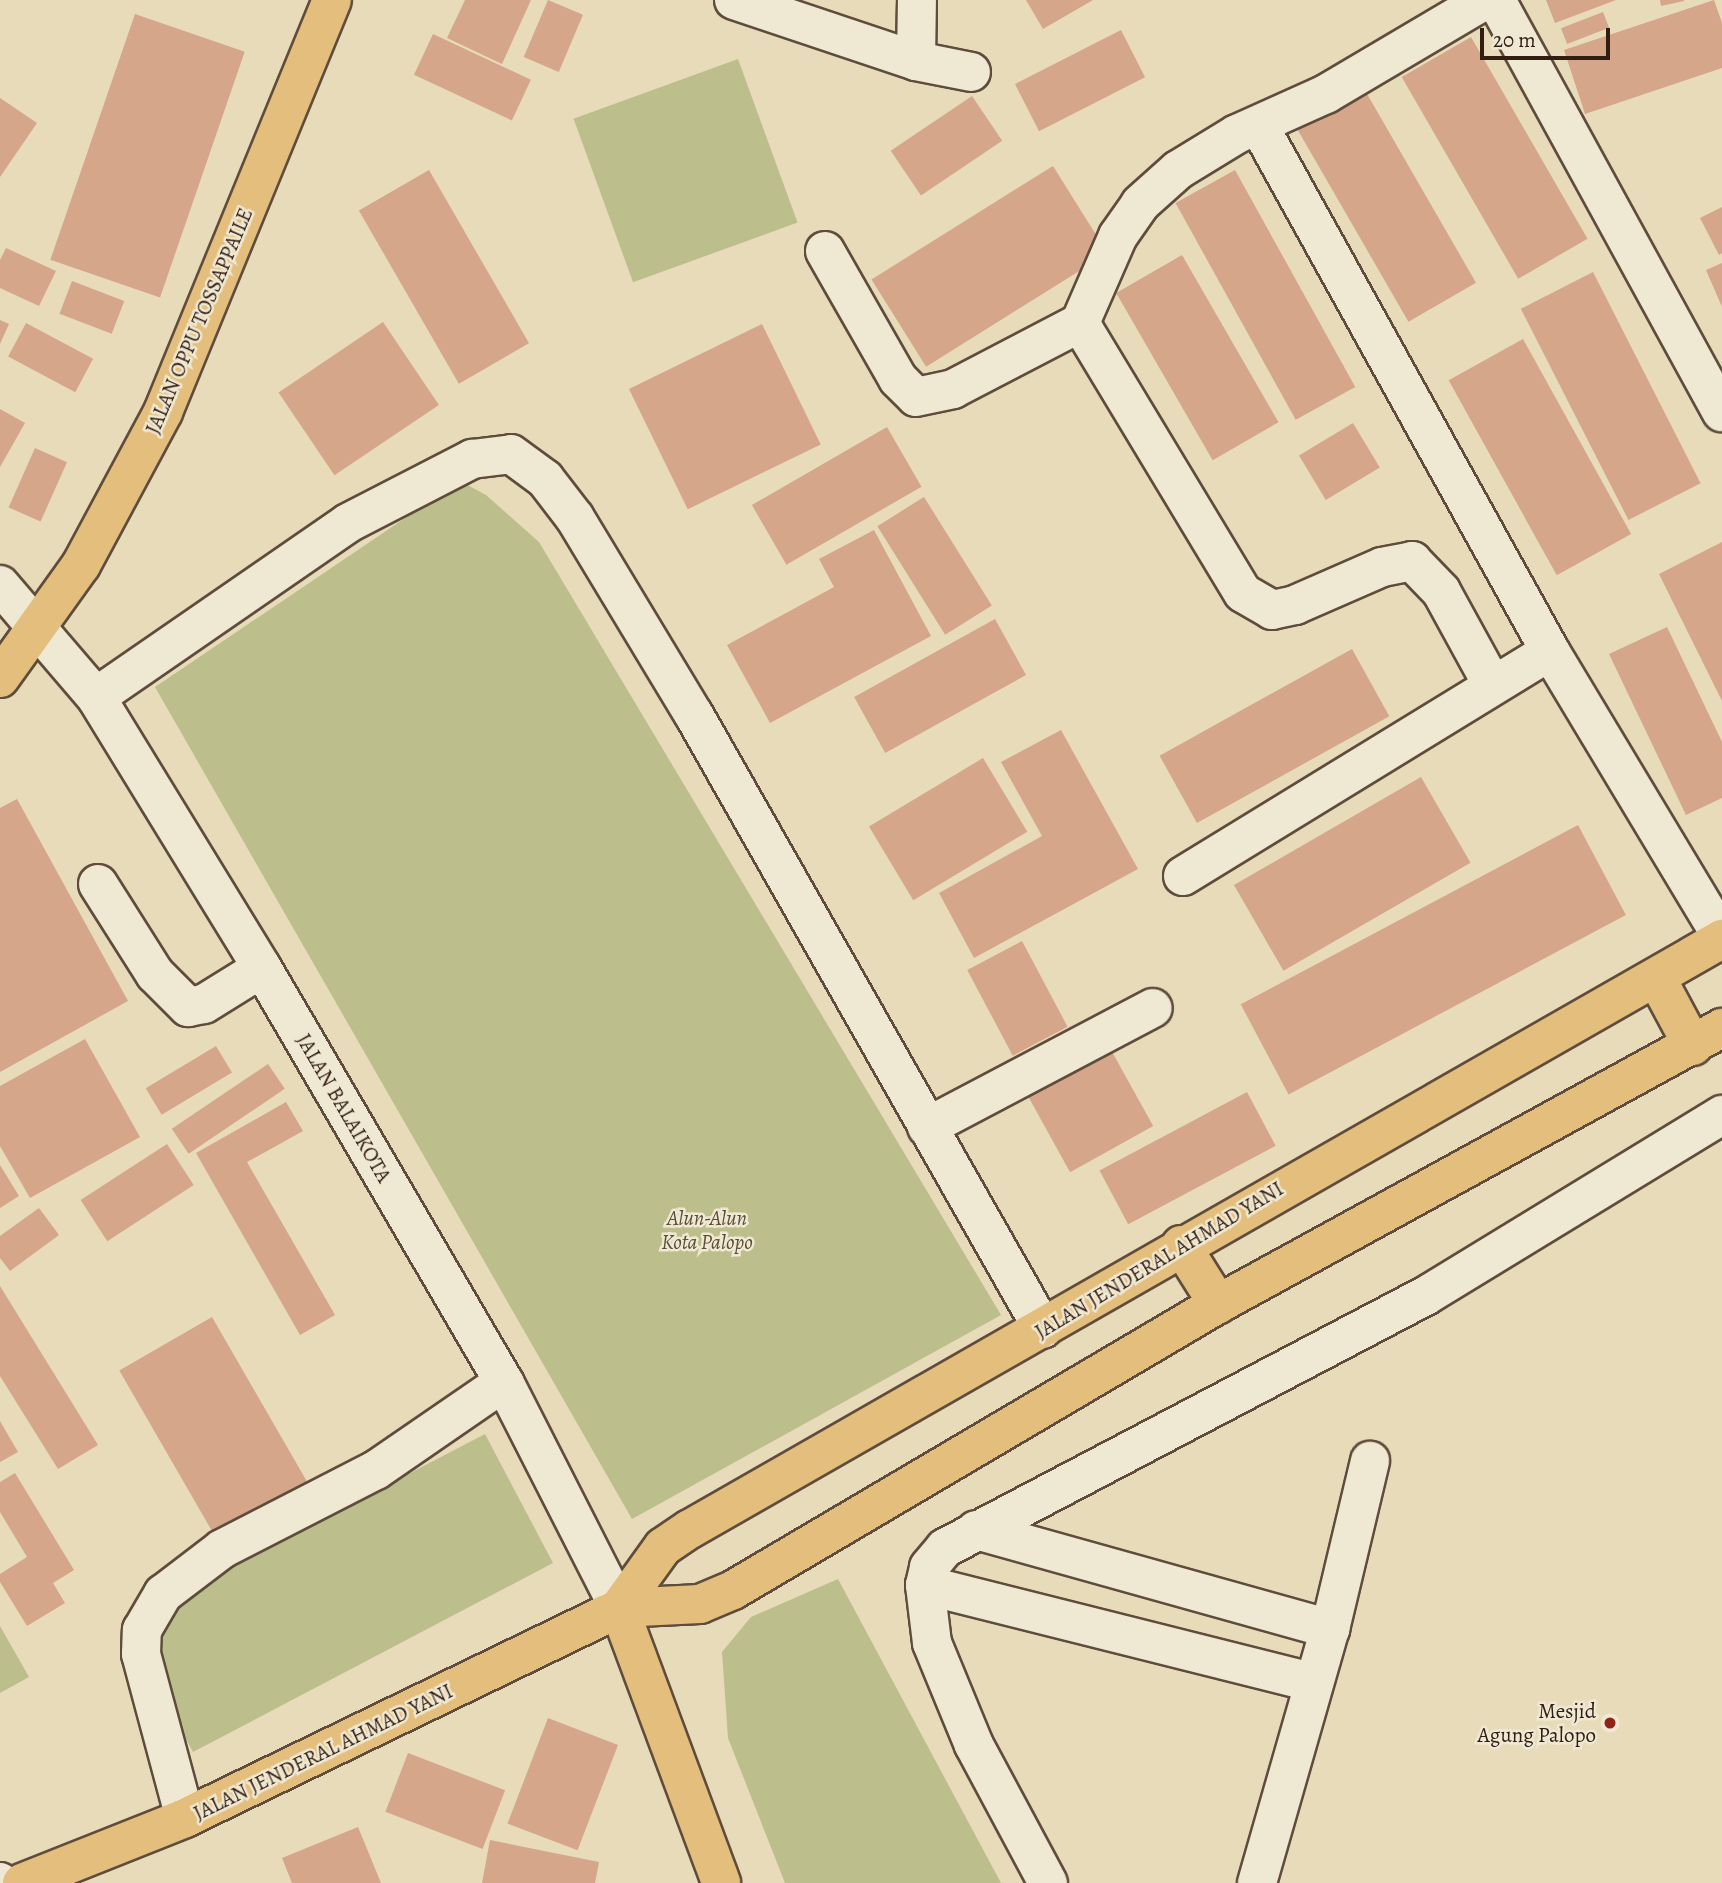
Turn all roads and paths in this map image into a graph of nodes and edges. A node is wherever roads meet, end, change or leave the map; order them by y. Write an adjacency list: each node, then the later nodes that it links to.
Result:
1 (332, 0): 13 (main road, JALAN OPPU TOSSAPPAILE)
2 (734, 0): 6 (street)
3 (917, 0): 6 (street)
4 (1485, 0): 8 (street)
5 (1496, 0): 11 (street)
6 (916, 61): 7 (street)
7 (971, 72)
8 (1259, 126): 10 (street); 14 (street)
9 (825, 251): 10 (street)
10 (1080, 323): 16 (street)
11 (1722, 412)
12 (0, 585): 13 (street, JALAN BALAIKOTA)
13 (38, 626): 15 (main road, JALAN OPPU TOSSAPPAILE); 17 (street, JALAN BALAIKOTA)
14 (1550, 651): 16 (street); 20 (street)
15 (0, 678)
16 (1492, 684): 18 (street)
17 (96, 697): 21 (street, JALAN BALAIKOTA); 26 (street)
18 (1184, 876)
19 (98, 884): 21 (street)
20 (1722, 938): 22 (main road, JALAN JENDERAL AHMAD YANI)
21 (262, 968): 30 (street, JALAN BALAIKOTA)
22 (1657, 979): 24 (main road); 27 (main road, JALAN JENDERAL AHMAD YANI)
23 (1153, 1007): 26 (street)
24 (1708, 1037): 28 (main road, JALAN JENDERAL AHMAD YANI)
25 (1722, 1115): 32 (street)
26 (927, 1127): 29 (street)
27 (1181, 1245): 28 (main road); 29 (main road, JALAN JENDERAL AHMAD YANI)
28 (1218, 1304): 34 (main road, JALAN JENDERAL AHMAD YANI)
29 (1043, 1329): 34 (main road, JALAN JENDERAL AHMAD YANI)
30 (504, 1382): 34 (street, JALAN BALAIKOTA); 37 (street)
31 (1370, 1461): 35 (street)
32 (976, 1530): 33 (street); 35 (street)
33 (925, 1585): 36 (street); 40 (street)
34 (619, 1608): 37 (main road, JALAN JENDERAL AHMAD YANI); 39 (main road)
35 (1330, 1629): 36 (street)
36 (1314, 1683): 41 (street)
37 (186, 1818): 38 (main road, JALAN JENDERAL AHMAD YANI)
38 (22, 1883)
39 (722, 1883)
40 (1048, 1883)
41 (1257, 1883)

